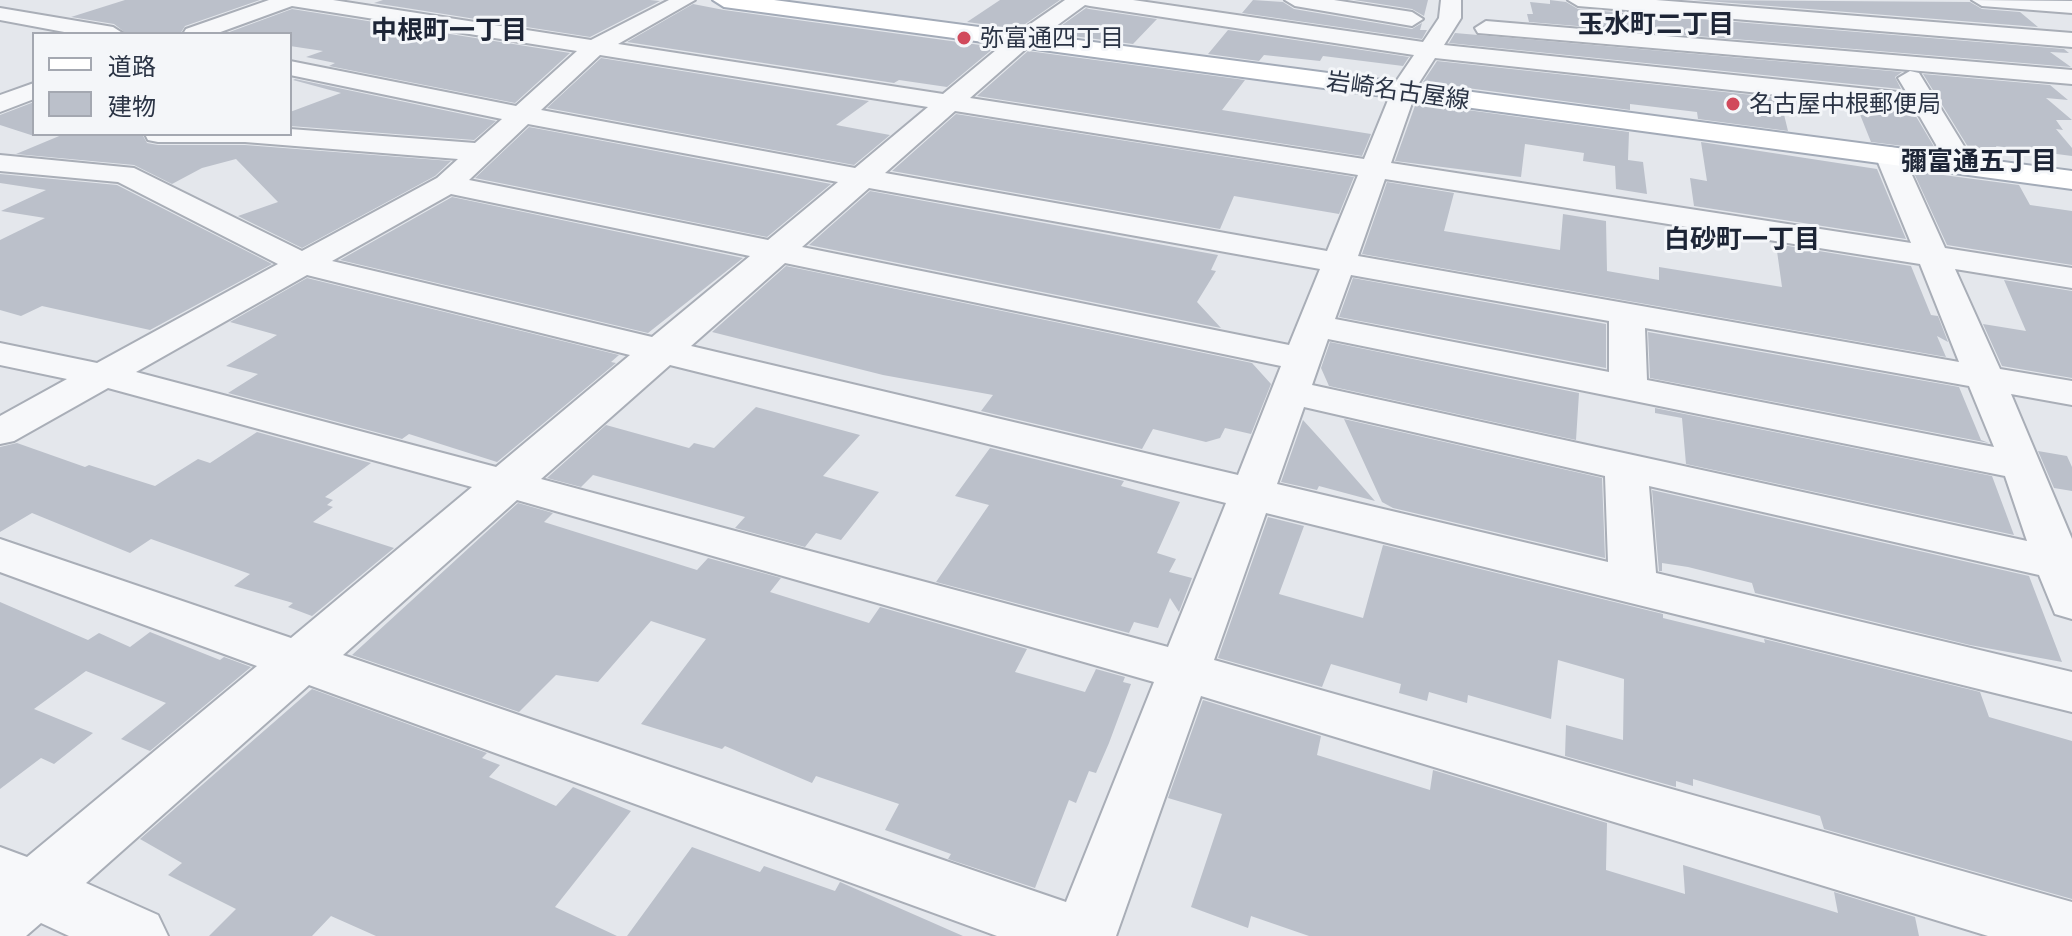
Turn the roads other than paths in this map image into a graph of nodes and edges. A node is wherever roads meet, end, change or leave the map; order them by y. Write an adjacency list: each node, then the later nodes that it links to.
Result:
1 (291, 0): 17 (street); 20 (street)
2 (685, 0): 20 (street)
3 (724, 0): 18 (main road, 岩崎名古屋線)
4 (787, 0): 18 (main road, 岩崎名古屋線)
5 (1079, 0): 18 (street)
6 (1090, 0): 21 (street)
7 (1295, 0): 14 (street)
8 (1451, 0): 14 (street)
9 (1578, 0): 15 (street)
10 (1857, 0): 15 (street)
11 (1982, 0): 12 (street)
12 (2072, 7)
13 (0, 14): 16 (street)
14 (1445, 24): 21 (street); 22 (street)
15 (1879, 24): 19 (street); 22 (street)
16 (102, 32)
17 (200, 32)
18 (1027, 36): 25 (main road, 岩崎名古屋線); 26 (street)
19 (2072, 40)
20 (595, 47): 26 (street); 28 (street)
21 (1428, 50): 25 (street); 27 (street)
22 (1902, 65): 24 (street); 27 (street)
23 (292, 69): 28 (street)
24 (2072, 77)
25 (1405, 88): 31 (main road, 岩崎名古屋線); 32 (main road, 岩崎名古屋線); 34 (street)
26 (950, 102): 34 (street); 36 (street)
27 (1925, 103): 32 (street)
28 (521, 114): 30 (street); 36 (street)
29 (271, 136): 30 (street)
30 (480, 152): 38 (street)
31 (1889, 155): 37 (main road, 岩崎名古屋線); 40 (street)
32 (1956, 156): 35 (main road, 岩崎名古屋線)
33 (0, 163): 42 (street)
34 (1374, 168): 40 (street); 41 (street)
35 (2072, 172)
36 (862, 178): 39 (street); 41 (street)
37 (2072, 180)
38 (447, 184): 39 (street); 42 (street)
39 (776, 251): 45 (street); 47 (street)
40 (1932, 256): 43 (street); 49 (street)
41 (1338, 262): 44 (street); 47 (street)
42 (303, 264): 45 (street); 48 (street)
43 (2072, 278)
44 (1627, 314): 49 (street); 50 (street)
45 (662, 350): 55 (street); 56 (street)
46 (0, 354): 48 (street)
47 (1302, 359): 50 (street); 54 (street); 56 (street)
48 (103, 375): 52 (street); 55 (street)
49 (1984, 378): 51 (street); 53 (street)
50 (1628, 388): 53 (street)
51 (2072, 393)
52 (0, 432)
53 (2023, 466): 57 (street)
54 (1626, 467): 59 (street); 60 (street)
55 (507, 483): 61 (street); 62 (street)
56 (1251, 496): 60 (street); 62 (street)
57 (2056, 513): 59 (street)
58 (0, 555): 61 (street)
59 (2066, 583)
60 (1633, 587): 63 (street)
61 (300, 661): 64 (street); 67 (street)
62 (1184, 671): 65 (street); 67 (street)
63 (2072, 692)
64 (11, 894): 66 (street)
65 (2072, 932)
66 (136, 936)
67 (1082, 936)

